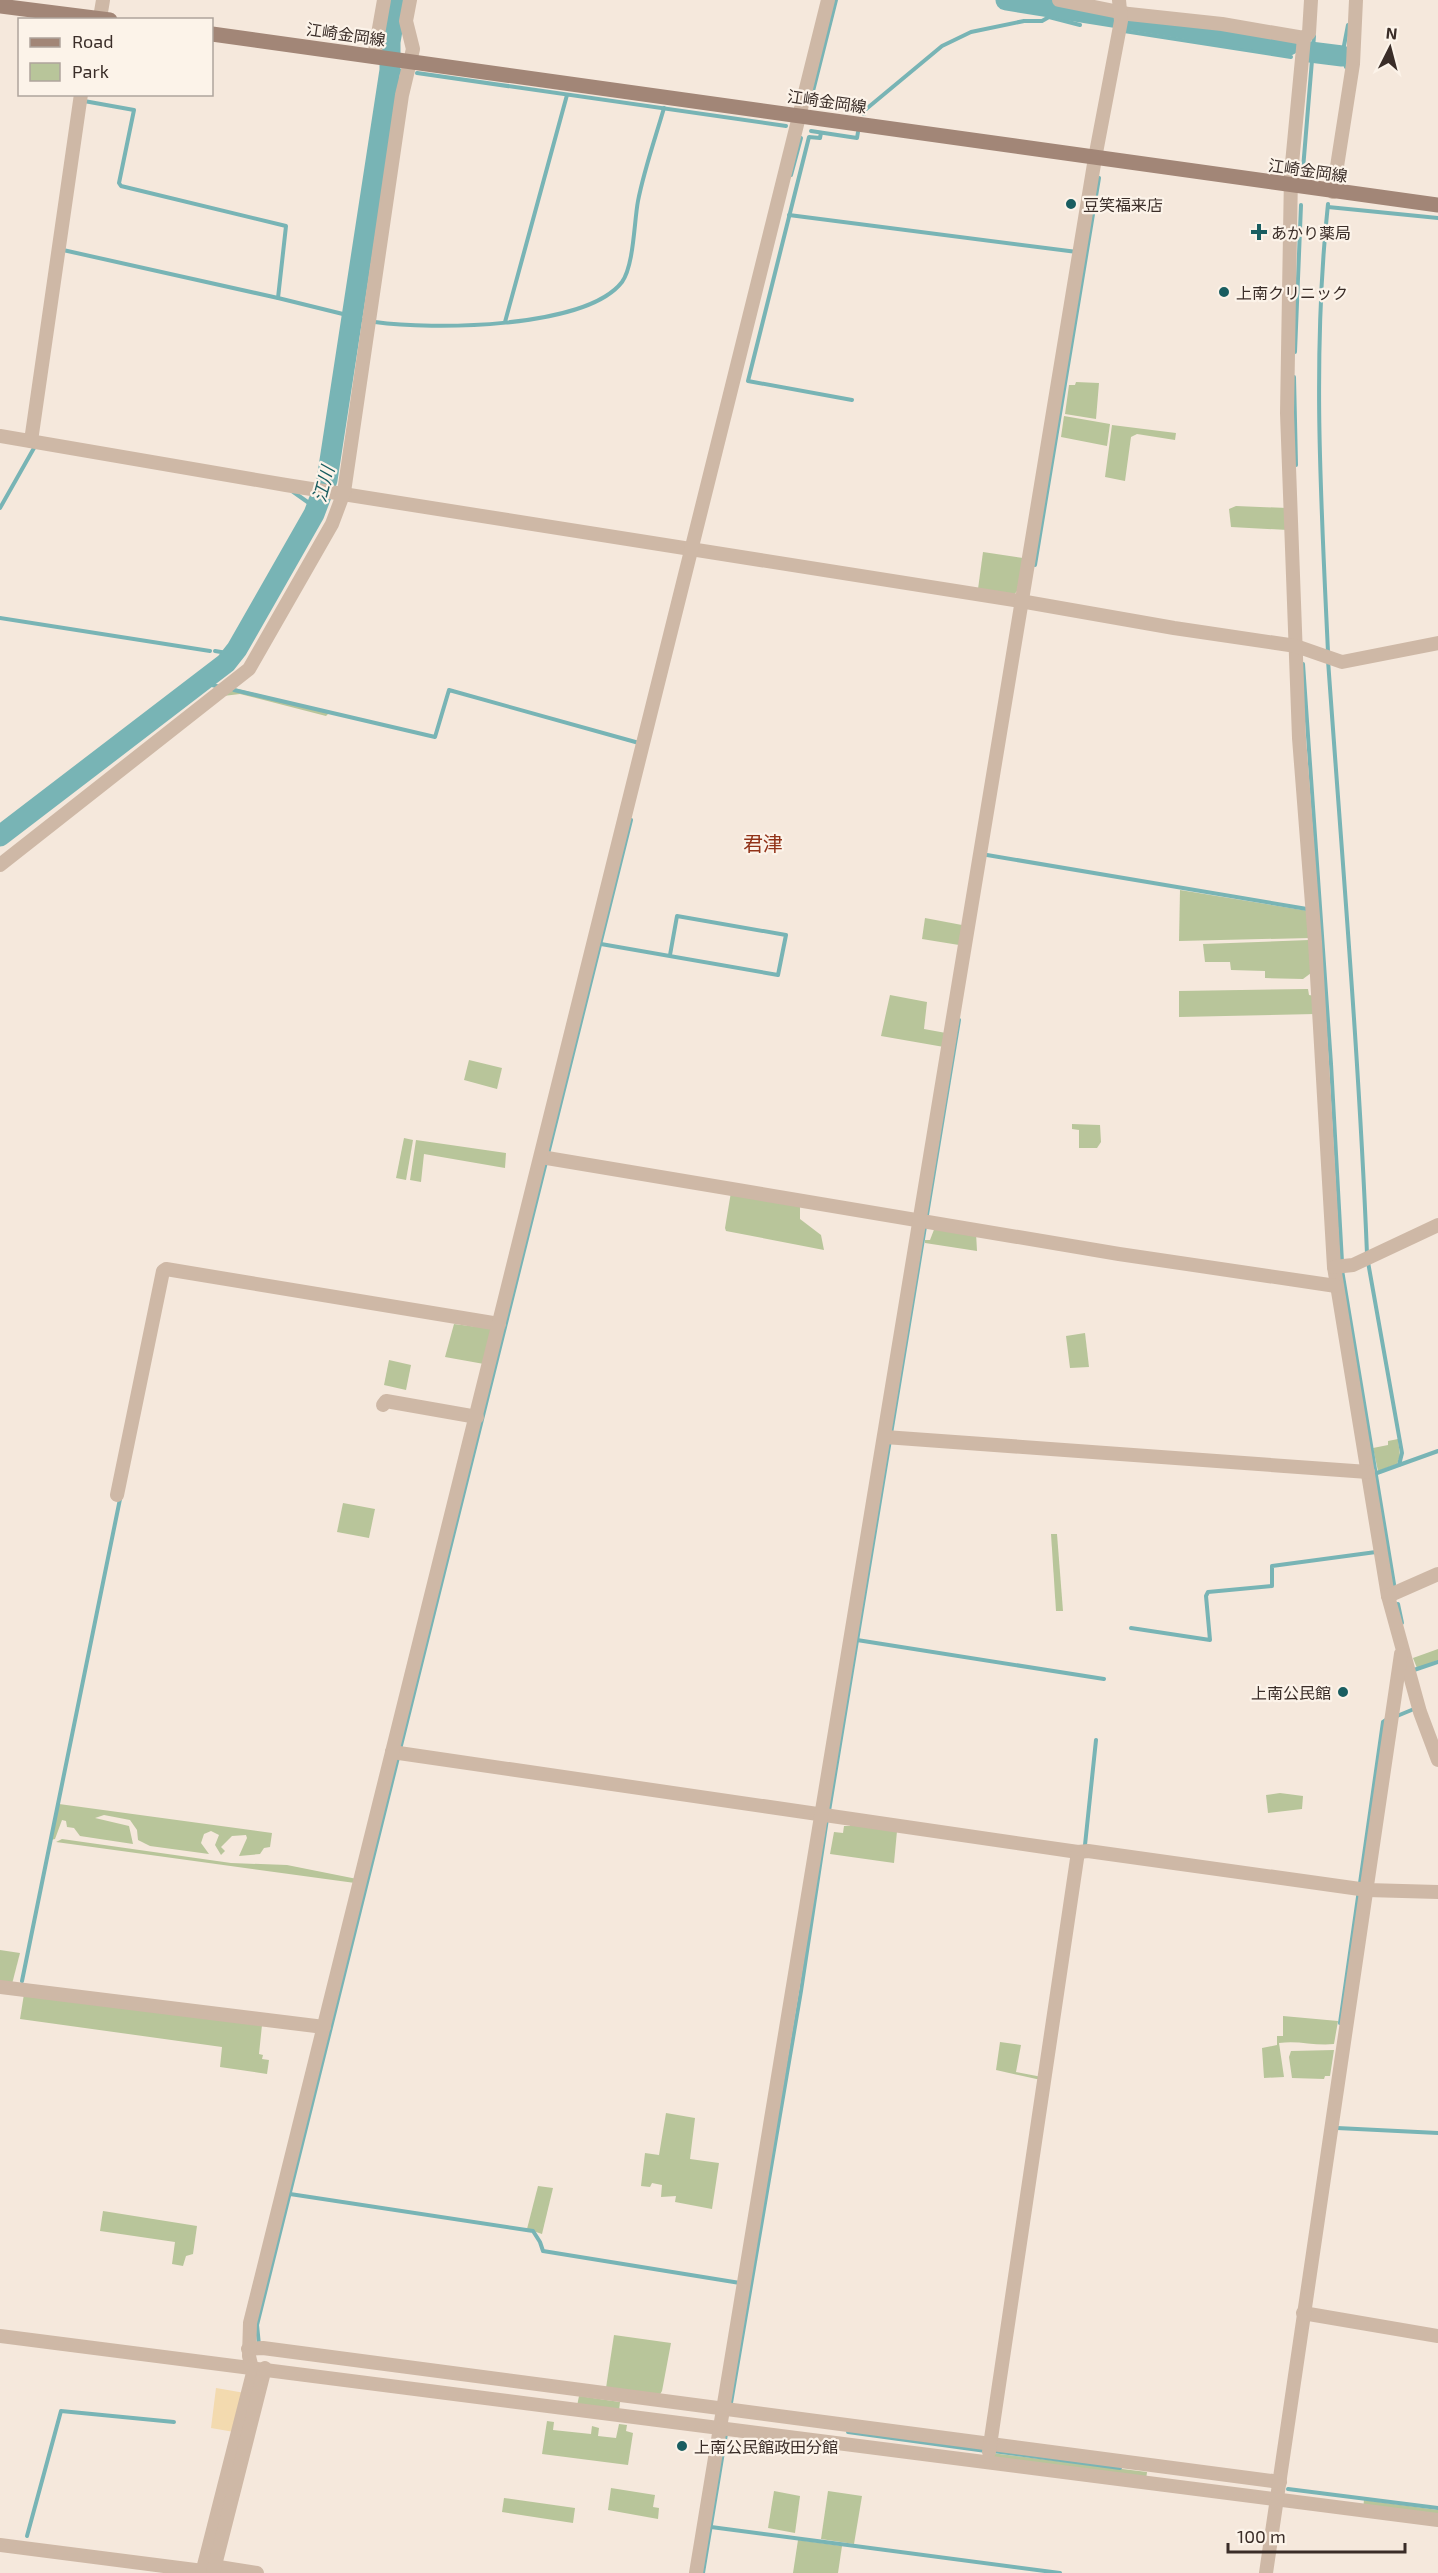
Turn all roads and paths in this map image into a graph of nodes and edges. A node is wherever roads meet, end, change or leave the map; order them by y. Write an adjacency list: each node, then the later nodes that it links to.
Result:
1 (103, 0): 11 (street)
2 (384, 0): 14 (street)
3 (410, 0): 15 (street)
4 (828, 0): 17 (street)
5 (1059, 0): 9 (street)
6 (1311, 0): 13 (street)
7 (1356, 0): 20 (street)
8 (0, 6): 10 (main road)
9 (1121, 12): 13 (street); 18 (street)
10 (91, 18)
11 (99, 18)
12 (213, 34): 14 (main road, 江崎金岡線)
13 (1304, 38): 19 (street)
14 (377, 57): 15 (main road, 江崎金岡線)
15 (407, 61): 17 (main road, 江崎金岡線); 24 (street)
16 (81, 96): 23 (street)
17 (799, 116): 18 (main road, 江崎金岡線); 25 (street)
18 (1095, 158): 19 (main road, 江崎金岡線); 26 (street)
19 (1291, 186): 20 (main road, 江崎金岡線); 28 (street)
20 (1333, 192): 21 (main road, 江崎金岡線)
21 (1438, 205)
22 (0, 436): 23 (street)
23 (31, 441): 24 (street)
24 (340, 492): 25 (street); 29 (street)
25 (696, 549): 26 (street); 30 (street)
26 (1026, 602): 28 (street); 31 (street)
27 (1438, 643): 28 (street)
28 (1296, 646): 33 (street)
29 (0, 865)
30 (545, 1158): 31 (street); 35 (street)
31 (924, 1222): 34 (street); 38 (street)
32 (1438, 1225): 33 (street)
33 (1339, 1267): 34 (street)
34 (1336, 1286): 39 (street)
35 (499, 1324): 37 (street); 40 (street)
36 (383, 1405): 37 (street)
37 (477, 1417): 44 (street)
38 (889, 1438): 39 (street); 46 (street)
39 (1368, 1472): 42 (street)
40 (117, 1496)
41 (1438, 1574): 42 (street)
42 (1388, 1596): 43 (street)
43 (1402, 1649): 45 (street); 48 (street)
44 (397, 1753): 46 (street); 51 (street)
45 (1438, 1760)
46 (826, 1815): 47 (street); 56 (street)
47 (1078, 1852): 48 (street); 57 (street)
48 (1362, 1889): 49 (street); 52 (street)
49 (1438, 1892)
50 (0, 1987): 51 (street)
51 (324, 2027): 55 (street)
52 (1302, 2313): 54 (street); 58 (street)
53 (0, 2336): 55 (street)
54 (1438, 2336)
55 (263, 2359): 56 (street); 56 (street); 62 (street)
56 (721, 2417): 57 (street); 57 (street); 64 (street)
57 (989, 2452): 58 (street); 59 (street)
58 (1276, 2481): 59 (street)
59 (1274, 2498): 60 (street); 65 (street)
60 (1438, 2520)
61 (0, 2545): 62 (street)
62 (208, 2569): 63 (street)
63 (257, 2573)
64 (696, 2573)
65 (1266, 2573)

